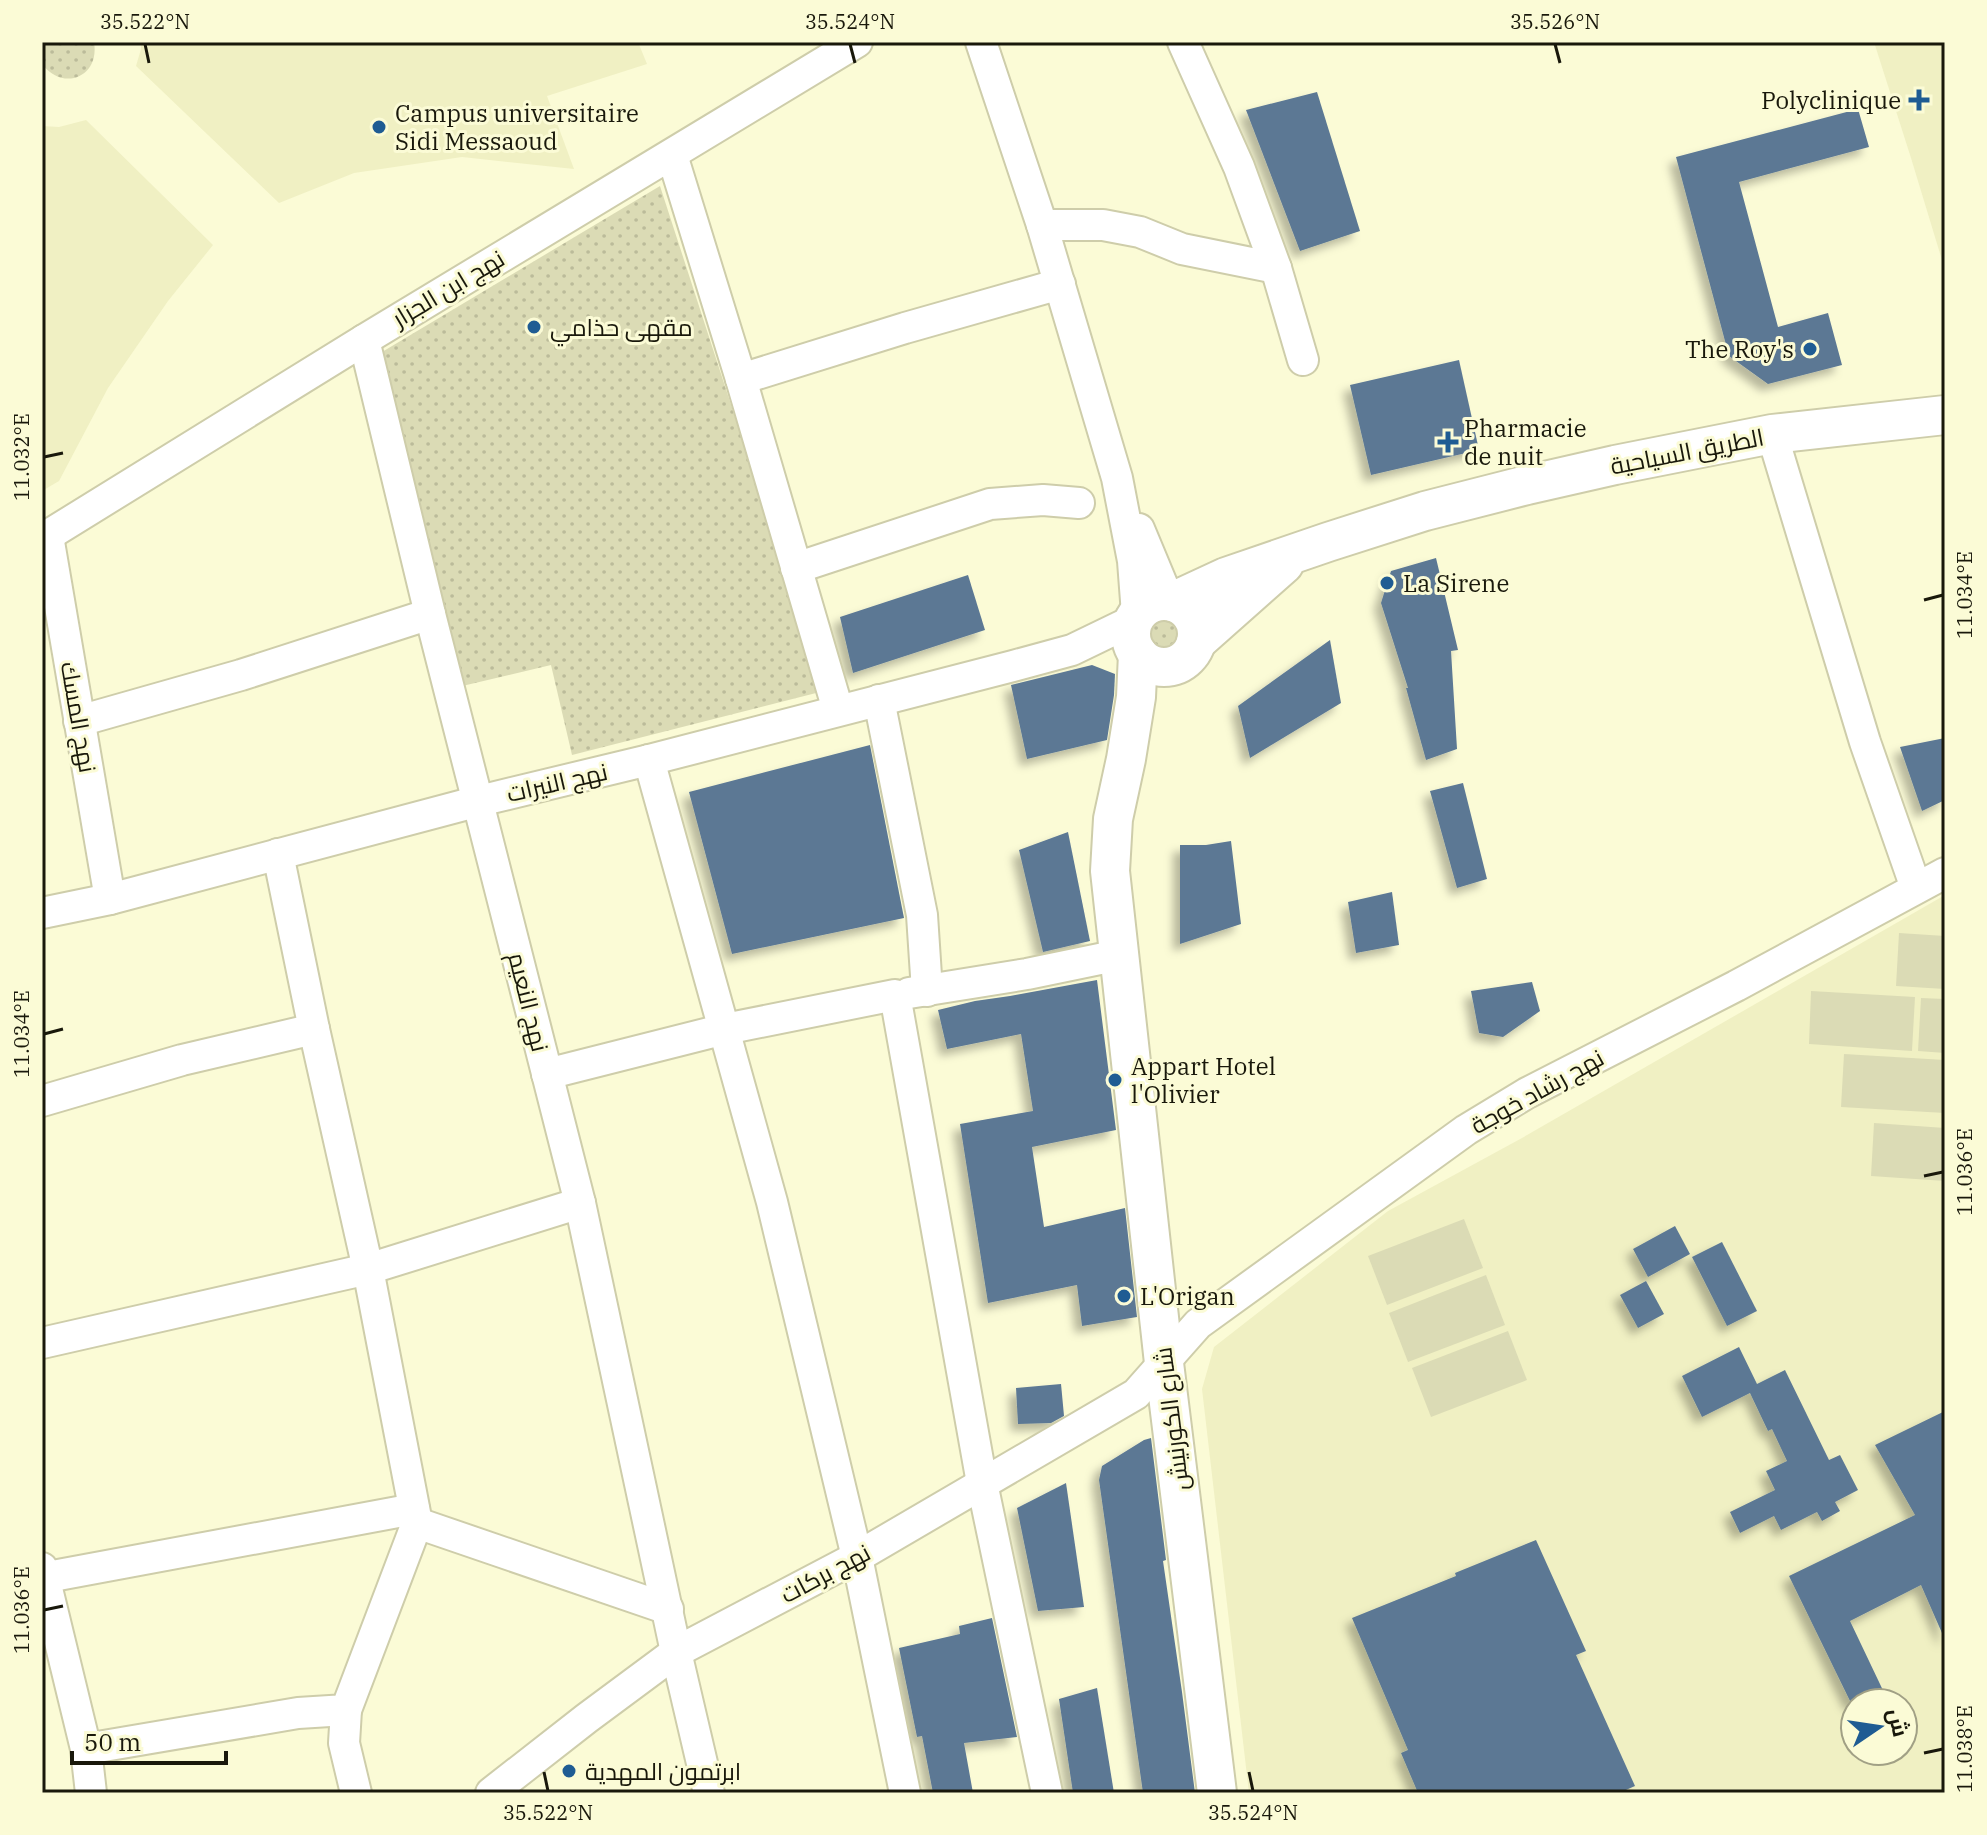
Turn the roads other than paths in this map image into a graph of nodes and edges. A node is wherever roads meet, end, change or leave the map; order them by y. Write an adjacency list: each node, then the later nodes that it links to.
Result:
1 (857, 42): 4 (street, نهج ابن الجزار)
2 (981, 42): 5 (street)
3 (1183, 42): 6 (street)
4 (672, 155): 8 (street, نهج ابن الجزار); 10 (street)
5 (1042, 225): 6 (street); 7 (street)
6 (1276, 268): 9 (street)
7 (1060, 284): 10 (street); 18 (street)
8 (364, 340): 14 (street, نهج ابن الجزار); 17 (street, نهج النعيم)
9 (1303, 360)
10 (741, 379): 16 (street)
11 (1945, 415): 12 (main road, الطريق السياحية)
12 (1772, 434): 15 (main road, الطريق السياحية); 28 (street)
13 (1079, 503): 16 (street)
14 (45, 538): 22 (street, نهج المسك)
15 (1296, 552): 18 (main road, الطريق السياحية); 19 (main road, الطريق السياحية)
16 (796, 568): 21 (street)
17 (430, 614): 22 (street); 25 (street, نهج النعيم)
18 (1148, 623): 19 (main road); 19 (main road); 20 (street, نهج النيرات); 23 (main road, شارع الكورنيش)
19 (1189, 652): 23 (main road, شارع الكورنيش)
20 (879, 700): 21 (street, نهج النيرات); 32 (street)
21 (838, 710): 24 (street, نهج النيرات)
22 (79, 721): 29 (street, نهج المسك)
23 (1126, 759): 31 (main road, شارع الكورنيش)
24 (649, 760): 25 (street, نهج النيرات); 35 (street)
25 (479, 801): 26 (street, نهج النيرات); 36 (street, نهج النعيم)
26 (278, 854): 29 (street, نهج النيرات); 34 (street)
27 (1945, 873): 28 (street, نهج رشاد خوجة)
28 (1916, 888): 41 (street, نهج رشاد خوجة)
29 (110, 899): 30 (street, نهج النيرات)
30 (42, 913)
31 (1119, 955): 32 (street); 41 (main road, شارع الكورنيش)
32 (927, 991): 33 (street)
33 (895, 995): 35 (street); 42 (street)
34 (314, 1029): 37 (street); 39 (street)
35 (725, 1029): 36 (street); 44 (street)
36 (547, 1074): 38 (street, نهج النعيم)
37 (42, 1101)
38 (580, 1203): 39 (street); 46 (street, نهج النعيم)
39 (368, 1269): 40 (street); 43 (street)
40 (42, 1343)
41 (1164, 1363): 42 (street, نهج بركات); 56 (main road, شارع الكورنيش)
42 (982, 1483): 44 (street, نهج بركات); 55 (street)
43 (415, 1516): 45 (street); 46 (street); 48 (street)
44 (857, 1557): 47 (street, نهج بركات); 54 (street)
45 (42, 1575): 49 (street)
46 (668, 1609): 47 (street, نهج النعيم)
47 (676, 1652): 52 (street, نهج بركات); 53 (street, نهج النعيم)
48 (346, 1710): 49 (street); 51 (street)
49 (86, 1749): 50 (street)
50 (91, 1793)
51 (356, 1793)
52 (491, 1793)
53 (709, 1793)
54 (905, 1793)
55 (1047, 1793)
56 (1217, 1793)

